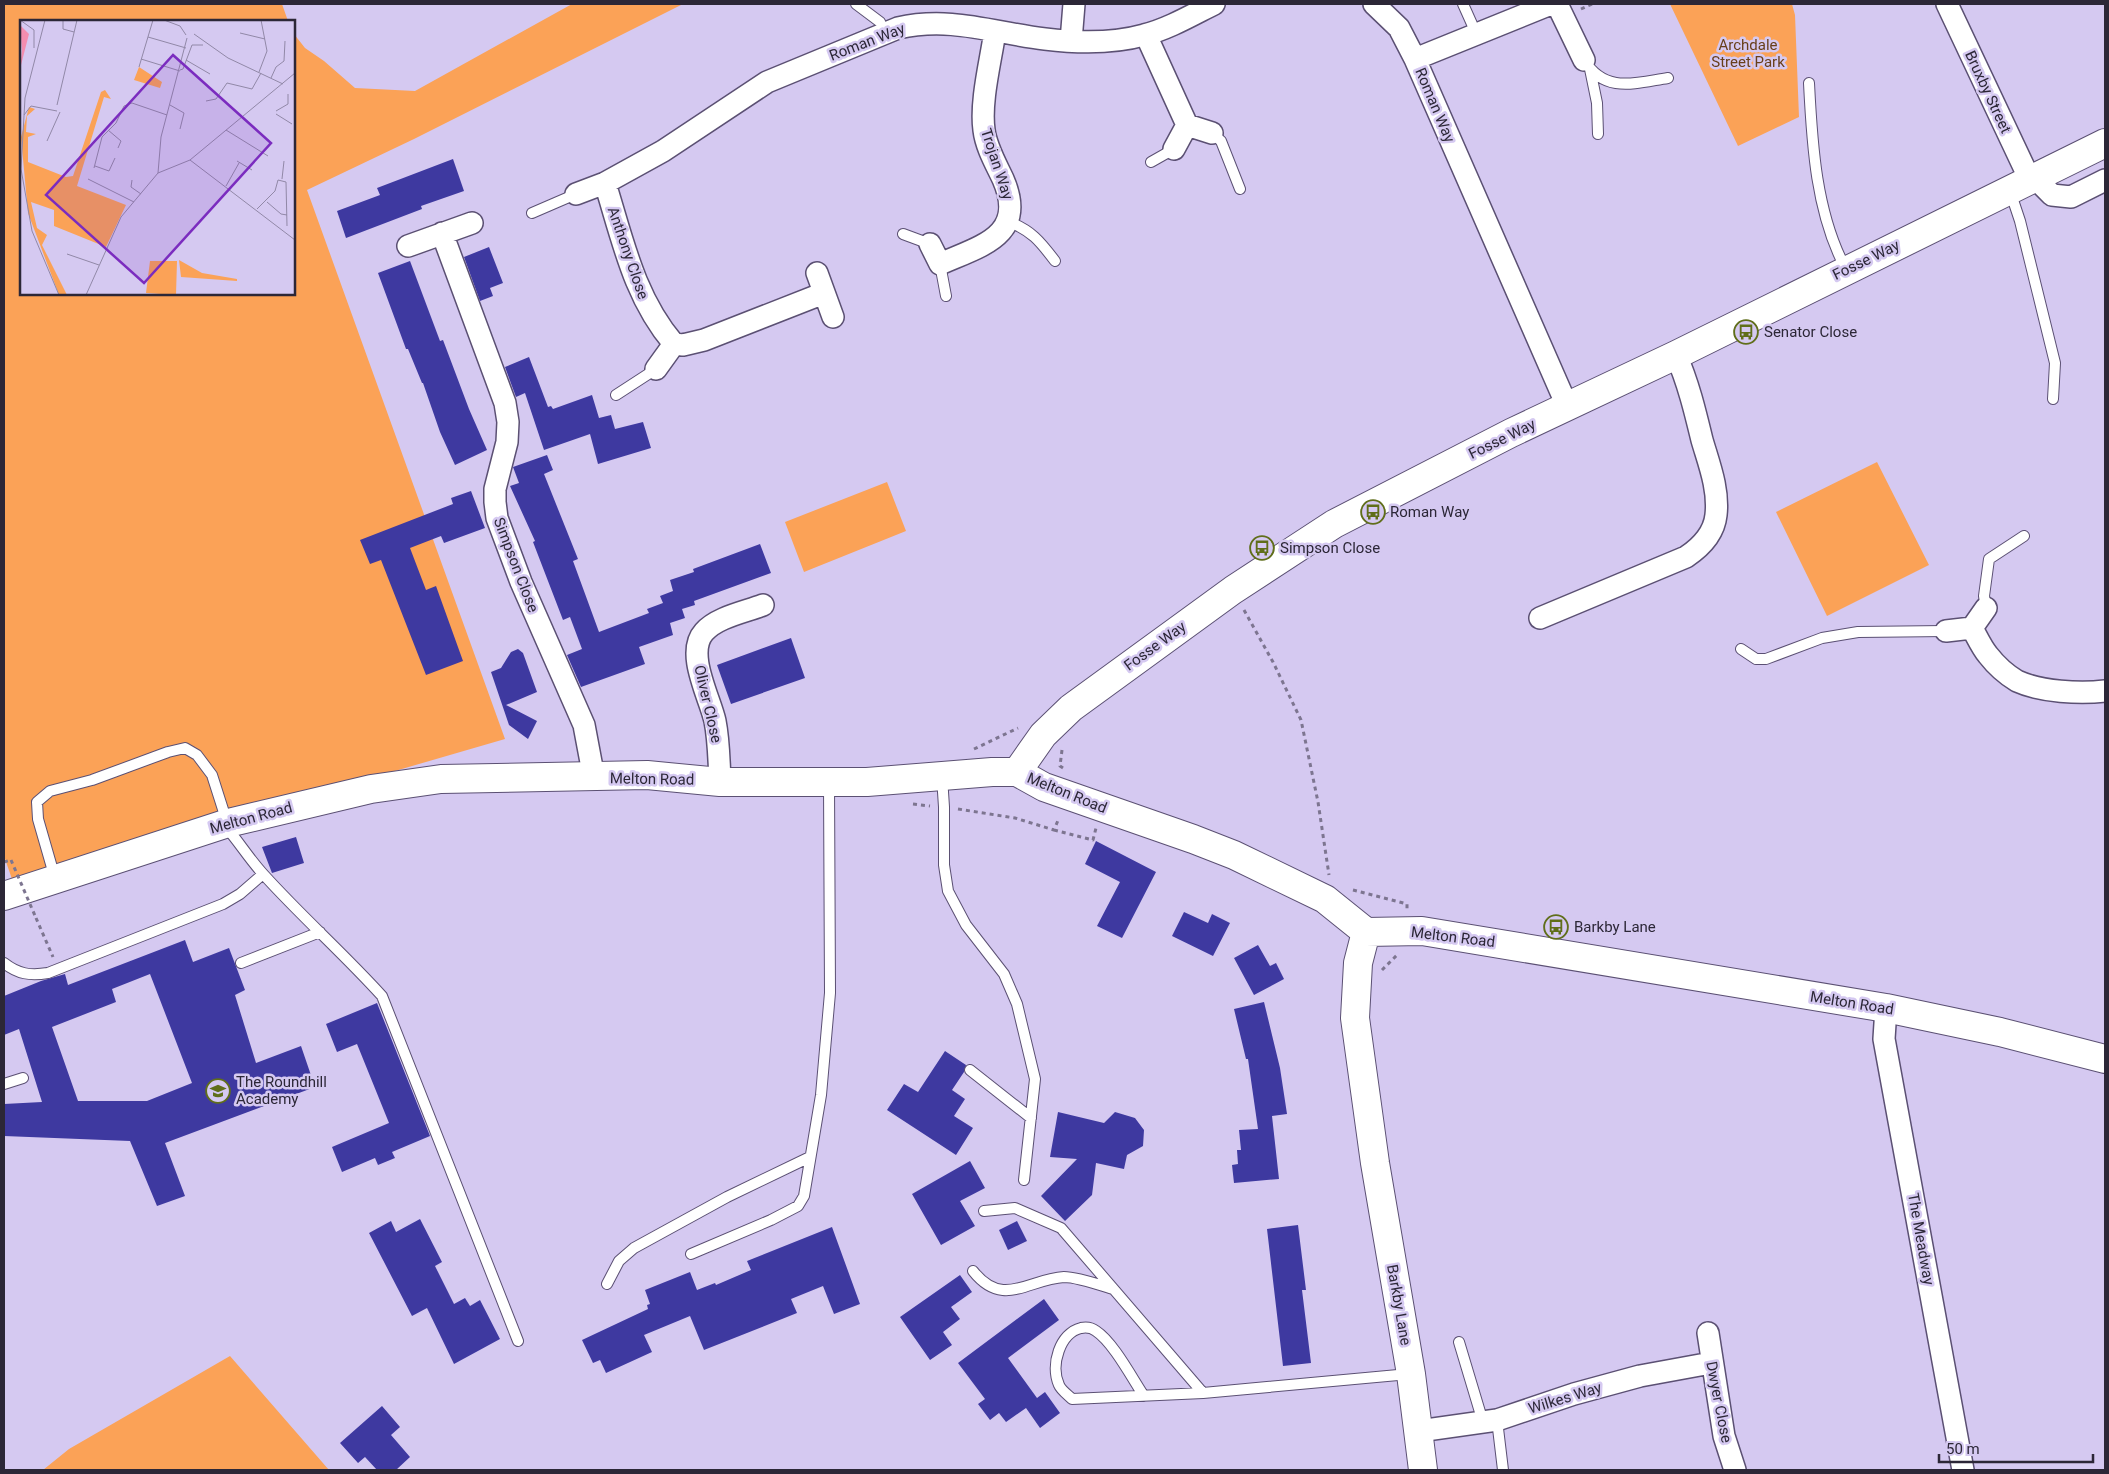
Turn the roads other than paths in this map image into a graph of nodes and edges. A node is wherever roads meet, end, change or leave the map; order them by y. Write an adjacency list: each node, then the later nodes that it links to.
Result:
1 (856, 4): 10 (lane)
2 (1074, 4): 13 (street)
3 (1214, 4): 12 (street, Roman Way)
4 (1374, 4): 14 (street, Roman Way)
5 (1463, 4): 11 (lane)
6 (1551, 4): 11 (street)
7 (1557, 4): 15 (street)
8 (1947, 4): 25 (street, Bruxby Street)
9 (995, 31): 10 (street, Roman Way); 13 (street, Roman Way); 30 (street, Trojan Way)
10 (885, 33): 26 (street, Roman Way)
11 (1476, 33): 14 (street)
12 (1146, 35): 13 (street, Roman Way); 18 (street)
13 (1071, 41)
14 (1415, 59): 48 (street, Roman Way)
15 (1587, 64): 16 (lane); 20 (lane)
16 (1668, 78)
17 (1809, 83): 38 (lane)
18 (1187, 126): 19 (street); 22 (street)
19 (1212, 133): 27 (lane)
20 (1598, 134)
21 (2105, 143): 25 (street, Fosse Way)
22 (1174, 149): 23 (lane)
23 (1151, 162)
24 (2105, 180): 25 (street)
25 (2025, 182): 38 (street, Fosse Way); 47 (lane)
26 (605, 183): 28 (street, Roman Way); 43 (street, Anthony Close)
27 (1240, 189)
28 (576, 194): 29 (lane)
29 (532, 213)
30 (1008, 221): 36 (lane); 37 (street, Trojan Way)
31 (472, 223): 32 (street)
32 (442, 233): 35 (street); 59 (street, Simpson Close)
33 (903, 234): 34 (lane)
34 (930, 244): 37 (street)
35 (408, 246)
36 (1055, 261)
37 (940, 264): 41 (lane)
38 (1846, 270): 44 (street, Fosse Way)
39 (817, 273): 40 (street)
40 (824, 293): 42 (street); 43 (street)
41 (946, 296)
42 (832, 317)
43 (674, 344): 45 (street)
44 (1676, 355): 48 (street, Fosse Way); 52 (street)
45 (656, 369): 46 (lane)
46 (616, 394)
47 (2053, 399)
48 (1568, 408): 57 (street, Fosse Way)
49 (2024, 536): 51 (lane)
50 (763, 605): 60 (street, Oliver Close)
51 (1986, 608): 53 (street)
52 (1540, 618)
53 (1972, 628): 54 (street); 56 (street)
54 (1946, 631): 55 (lane)
55 (1741, 650)
56 (2105, 691)
57 (1017, 772): 58 (street, Melton Road); 67 (street, Melton Road)
58 (942, 776): 61 (street, Melton Road); 75 (lane)
59 (594, 778): 60 (street, Melton Road); 62 (street, Melton Road)
60 (720, 782): 61 (street, Melton Road)
61 (829, 782): 76 (lane)
62 (226, 824): 63 (lane); 64 (street, Melton Road); 64 (lane)
63 (263, 874): 66 (lane); 68 (lane)
64 (55, 880): 65 (street, Melton Road)
65 (13, 899)
66 (320, 932): 69 (lane); 84 (lane)
67 (1366, 932): 70 (street, Melton Road); 87 (street, Barkby Lane)
68 (4, 963)
69 (241, 963)
70 (1886, 1008): 71 (street, Melton Road); 95 (street, The Meadway)
71 (2105, 1059)
72 (970, 1070): 75 (lane)
73 (23, 1078): 74 (lane)
74 (4, 1084)
75 (1031, 1118): 77 (lane)
76 (810, 1158): 79 (lane); 81 (lane)
77 (1024, 1180)
78 (984, 1211): 82 (lane)
79 (691, 1254)
80 (973, 1271): 82 (lane)
81 (607, 1284)
82 (1113, 1289): 88 (lane)
83 (1708, 1334): 86 (street, Dwyer Close)
84 (518, 1341)
85 (1459, 1342): 90 (lane)
86 (1711, 1362): 90 (street, Wilkes Way); 94 (street, Dwyer Close)
87 (1411, 1374): 88 (lane); 91 (street, Barkby Lane)
88 (1203, 1393): 89 (lane)
89 (1144, 1396): 89 (lane)
90 (1490, 1421): 91 (street, Wilkes Way); 93 (lane)
91 (1419, 1431): 92 (street, Barkby Lane)
92 (1423, 1470)
93 (1503, 1470)
94 (1735, 1470)
95 (1963, 1470)

